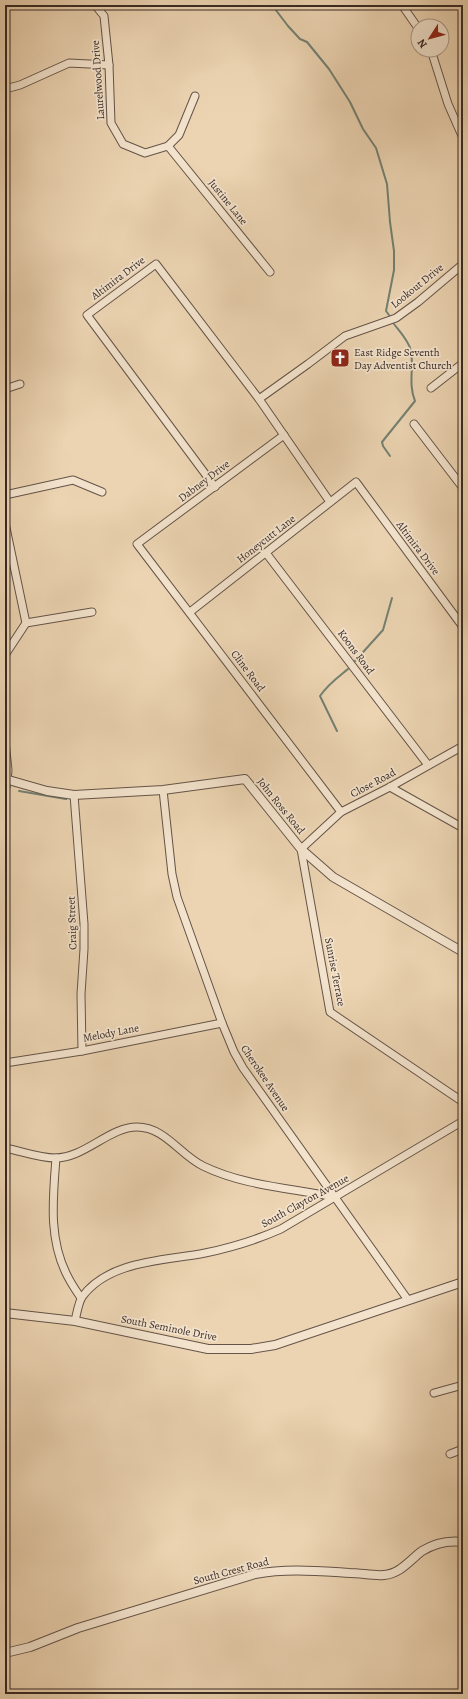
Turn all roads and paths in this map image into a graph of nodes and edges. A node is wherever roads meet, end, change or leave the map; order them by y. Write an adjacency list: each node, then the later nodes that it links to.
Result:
1 (95, 5): 5 (street, Laurelwood Drive)
2 (402, 5): 3 (street)
3 (411, 18)
4 (434, 58): 8 (street)
5 (109, 65): 6 (street); 9 (street, Laurelwood Drive)
6 (5, 89)
7 (195, 96): 9 (street)
8 (463, 138)
9 (168, 146): 11 (street, Justine Lane)
10 (463, 264): 16 (street, Lookout Drive)
11 (270, 272)
12 (463, 363): 14 (street)
13 (20, 384): 15 (street)
14 (431, 388)
15 (5, 390)
16 (259, 399): 18 (street, Altimira Drive); 20 (street, Altimira Drive)
17 (414, 424): 21 (street)
18 (284, 435): 20 (street, Dabney Drive); 24 (street, Altimira Drive)
19 (356, 482): 24 (street, Honeycutt Lane); 31 (street, Altimira Drive)
20 (215, 487): 26 (street, Dabney Drive)
21 (463, 488)
22 (102, 492): 23 (street)
23 (5, 495)
24 (330, 502): 27 (street, Honeycutt Lane)
25 (5, 523): 30 (street)
26 (137, 544): 29 (street, Cline Road)
27 (266, 553): 29 (street, Honeycutt Lane); 35 (street, Koons Road)
28 (92, 612): 30 (street)
29 (190, 612): 40 (street, Cline Road)
30 (26, 623): 32 (street)
31 (463, 627)
32 (5, 655)
33 (5, 742): 36 (street)
34 (463, 746): 35 (street, Close Road)
35 (428, 765): 37 (street, Close Road)
36 (6, 780): 39 (street, John Ross Road)
37 (390, 787): 40 (street, Close Road); 41 (street)
38 (163, 790): 39 (street, John Ross Road); 42 (street, John Ross Road); 44 (street, Cherokee Avenue)
39 (74, 795): 45 (street, Craig Street)
40 (340, 812): 42 (street, Close Road)
41 (463, 828)
42 (301, 849): 43 (street, John Ross Road); 47 (street, Sunrise Terrace)
43 (463, 952)
44 (222, 1023): 45 (street, Melody Lane); 51 (street, Cherokee Avenue)
45 (82, 1051): 46 (street, Melody Lane)
46 (5, 1064)
47 (463, 1102)
48 (463, 1121): 51 (street, South Clayton Avenue)
49 (5, 1148): 50 (street)
50 (56, 1158): 51 (street); 53 (street)
51 (335, 1198): 53 (street, South Clayton Avenue); 54 (street, Cherokee Avenue)
52 (463, 1282): 54 (street, South Seminole Drive)
53 (81, 1298): 56 (street)
54 (408, 1300): 56 (street, South Seminole Drive)
55 (5, 1313): 56 (street, South Seminole Drive)
56 (75, 1321)
57 (463, 1385): 58 (street)
58 (434, 1394)
59 (463, 1449): 60 (street)
60 (450, 1454)
61 (463, 1542): 62 (street, South Crest Road)
62 (5, 1653)

